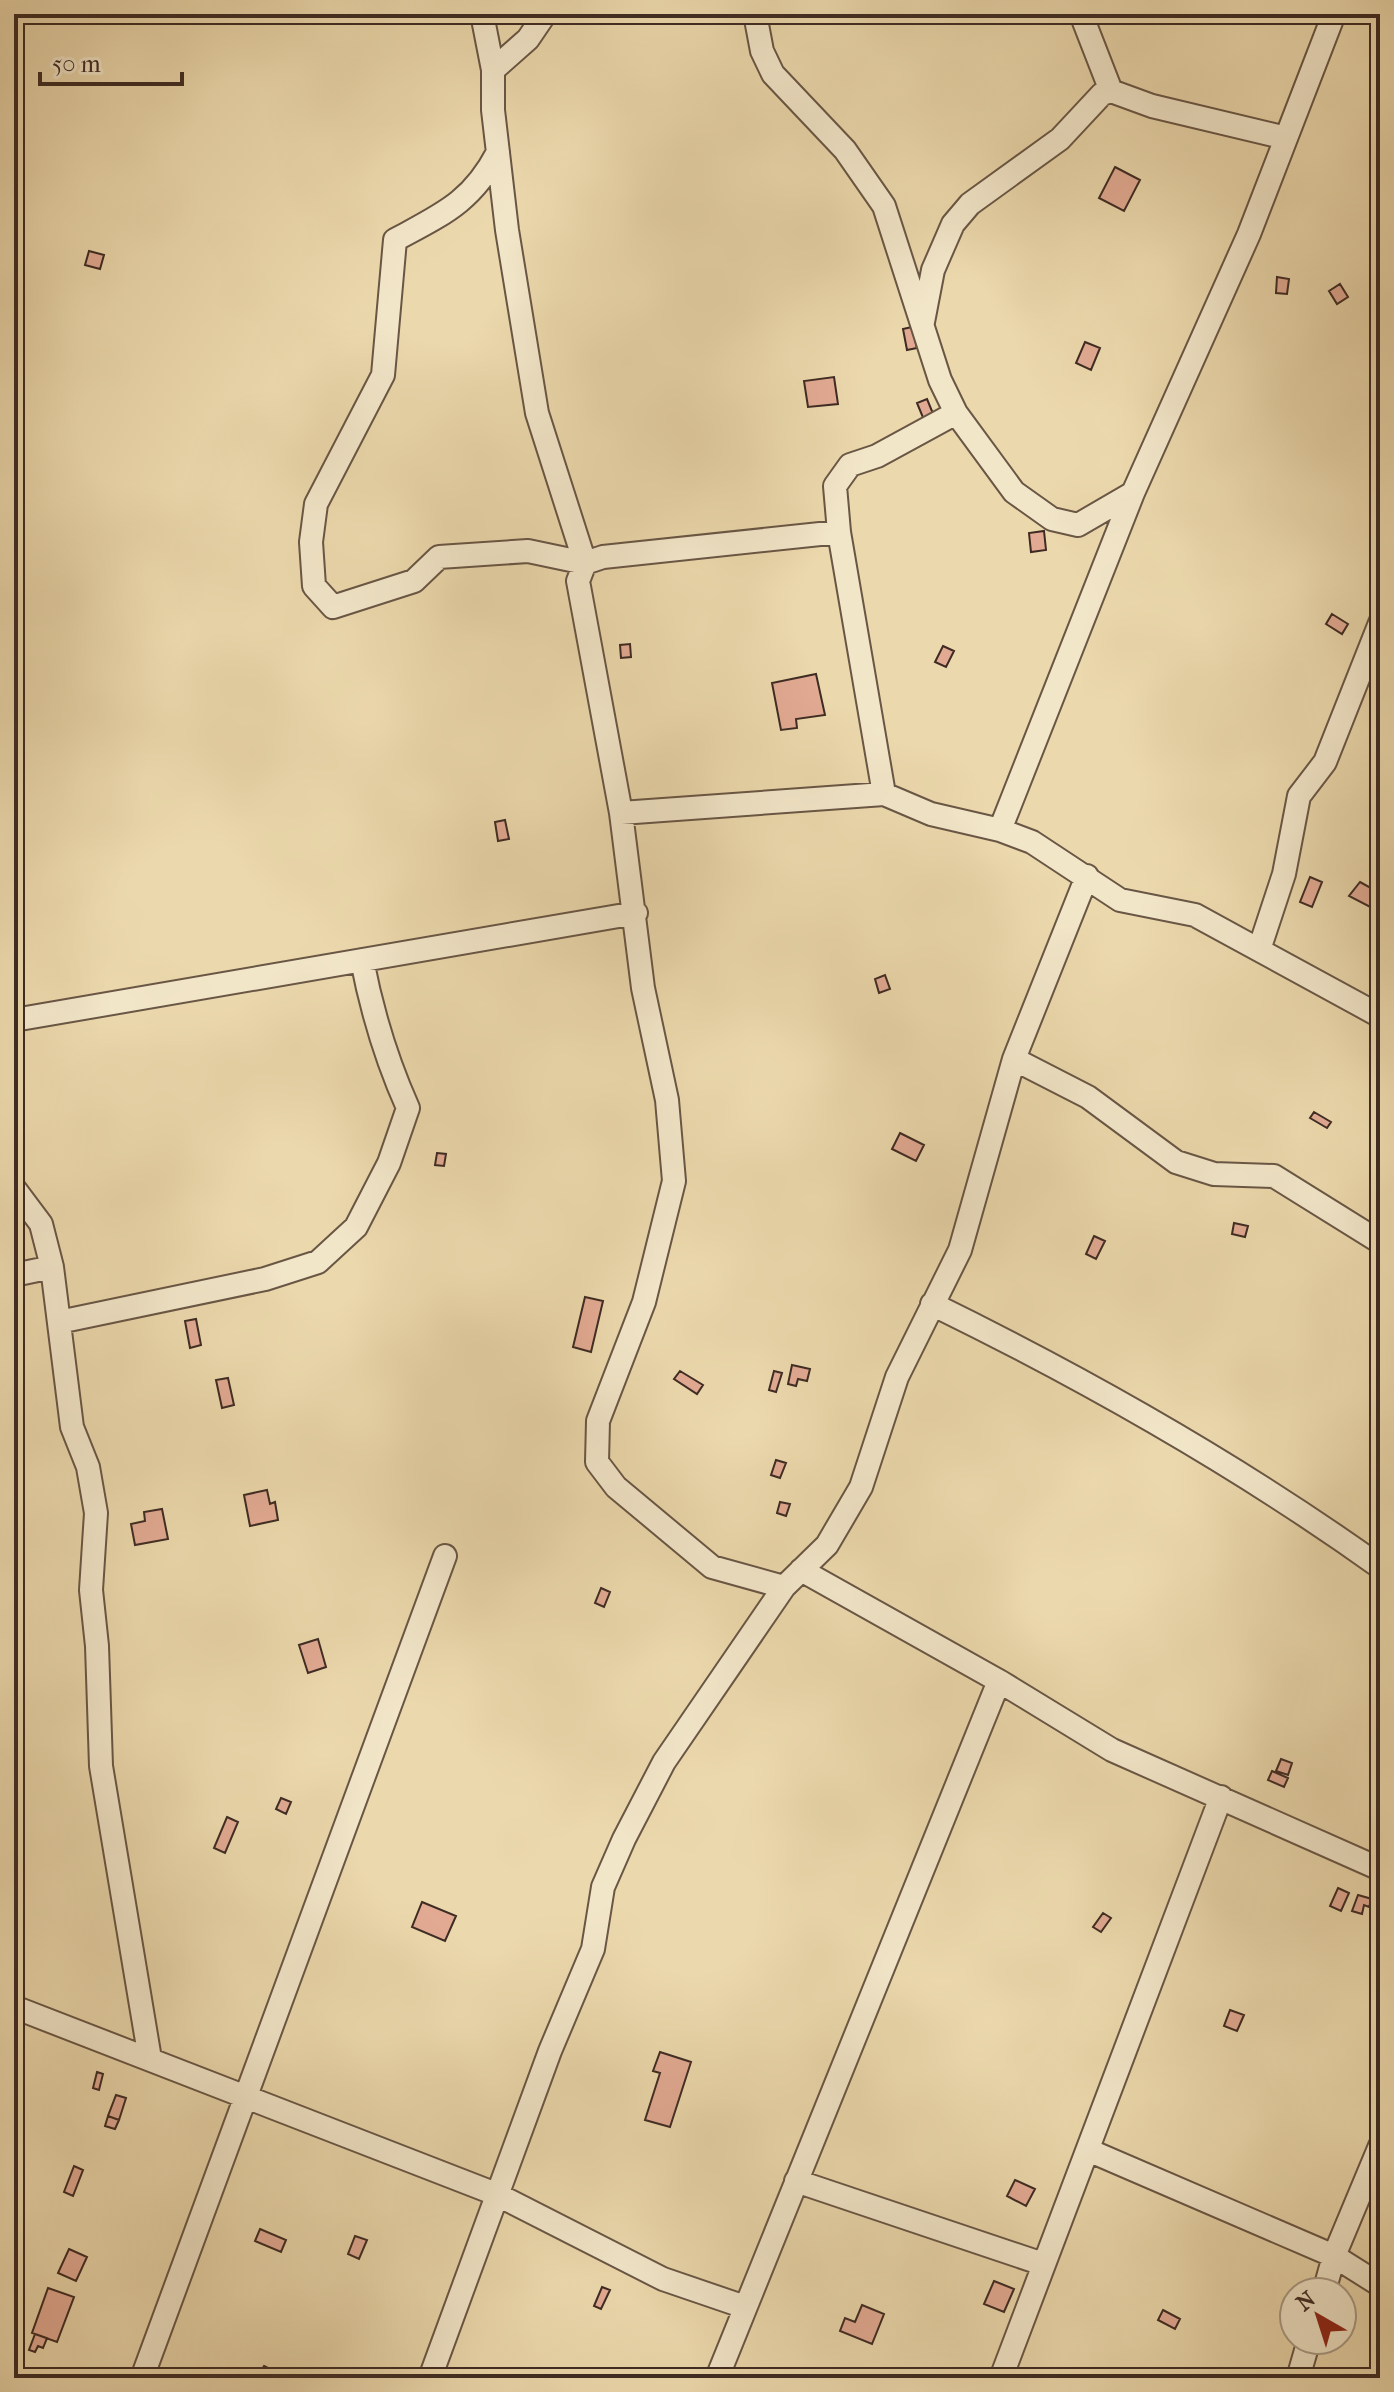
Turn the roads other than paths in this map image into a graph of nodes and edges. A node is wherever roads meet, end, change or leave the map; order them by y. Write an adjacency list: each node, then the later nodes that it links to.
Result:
1 (482, 14): 6 (street)
2 (545, 14): 6 (street)
3 (755, 14): 10 (street)
4 (1081, 14): 7 (street)
5 (1334, 14): 8 (street)
6 (493, 70): 9 (street)
7 (1111, 91): 8 (street); 10 (street)
8 (1286, 138): 12 (street)
9 (498, 152): 14 (street); 14 (street)
10 (922, 327): 11 (street)
11 (956, 413): 12 (street); 13 (street)
12 (1133, 493): 18 (street)
13 (839, 532): 14 (street); 16 (street)
14 (585, 563): 17 (street)
15 (1380, 623): 21 (street)
16 (884, 794): 17 (street); 18 (street)
17 (621, 813): 20 (street)
18 (1000, 830): 19 (street)
19 (1087, 876): 21 (street); 25 (street)
20 (636, 913): 22 (street); 35 (street)
21 (1259, 950): 23 (street)
22 (362, 960): 24 (street); 31 (street)
23 (1380, 1016)
24 (14, 1020)
25 (1014, 1059): 27 (street); 30 (street)
26 (14, 1188): 28 (street)
27 (1380, 1242)
28 (52, 1267): 29 (street); 31 (street)
29 (14, 1275)
30 (932, 1304): 33 (street); 34 (street)
31 (59, 1322): 40 (street)
32 (445, 1556): 41 (street)
33 (1380, 1567)
34 (801, 1570): 35 (street); 36 (street)
35 (784, 1587): 45 (street)
36 (999, 1681): 37 (street); 44 (street)
37 (1221, 1797): 38 (street); 43 (street)
38 (1380, 1869)
39 (14, 2007): 40 (street)
40 (150, 2059): 41 (street)
41 (245, 2095): 45 (street); 52 (street)
42 (1380, 2146): 46 (street)
43 (1088, 2150): 46 (street); 47 (street)
44 (796, 2181): 47 (street); 50 (street)
45 (496, 2194): 50 (street); 53 (street)
46 (1334, 2256): 48 (street); 49 (street)
47 (1043, 2264): 55 (street)
48 (1328, 2276)
49 (1380, 2285)
50 (745, 2307): 54 (street)
51 (1304, 2356): 56 (street)
52 (142, 2378)
53 (430, 2378)
54 (717, 2378)
55 (1001, 2378)
56 (1298, 2378)

